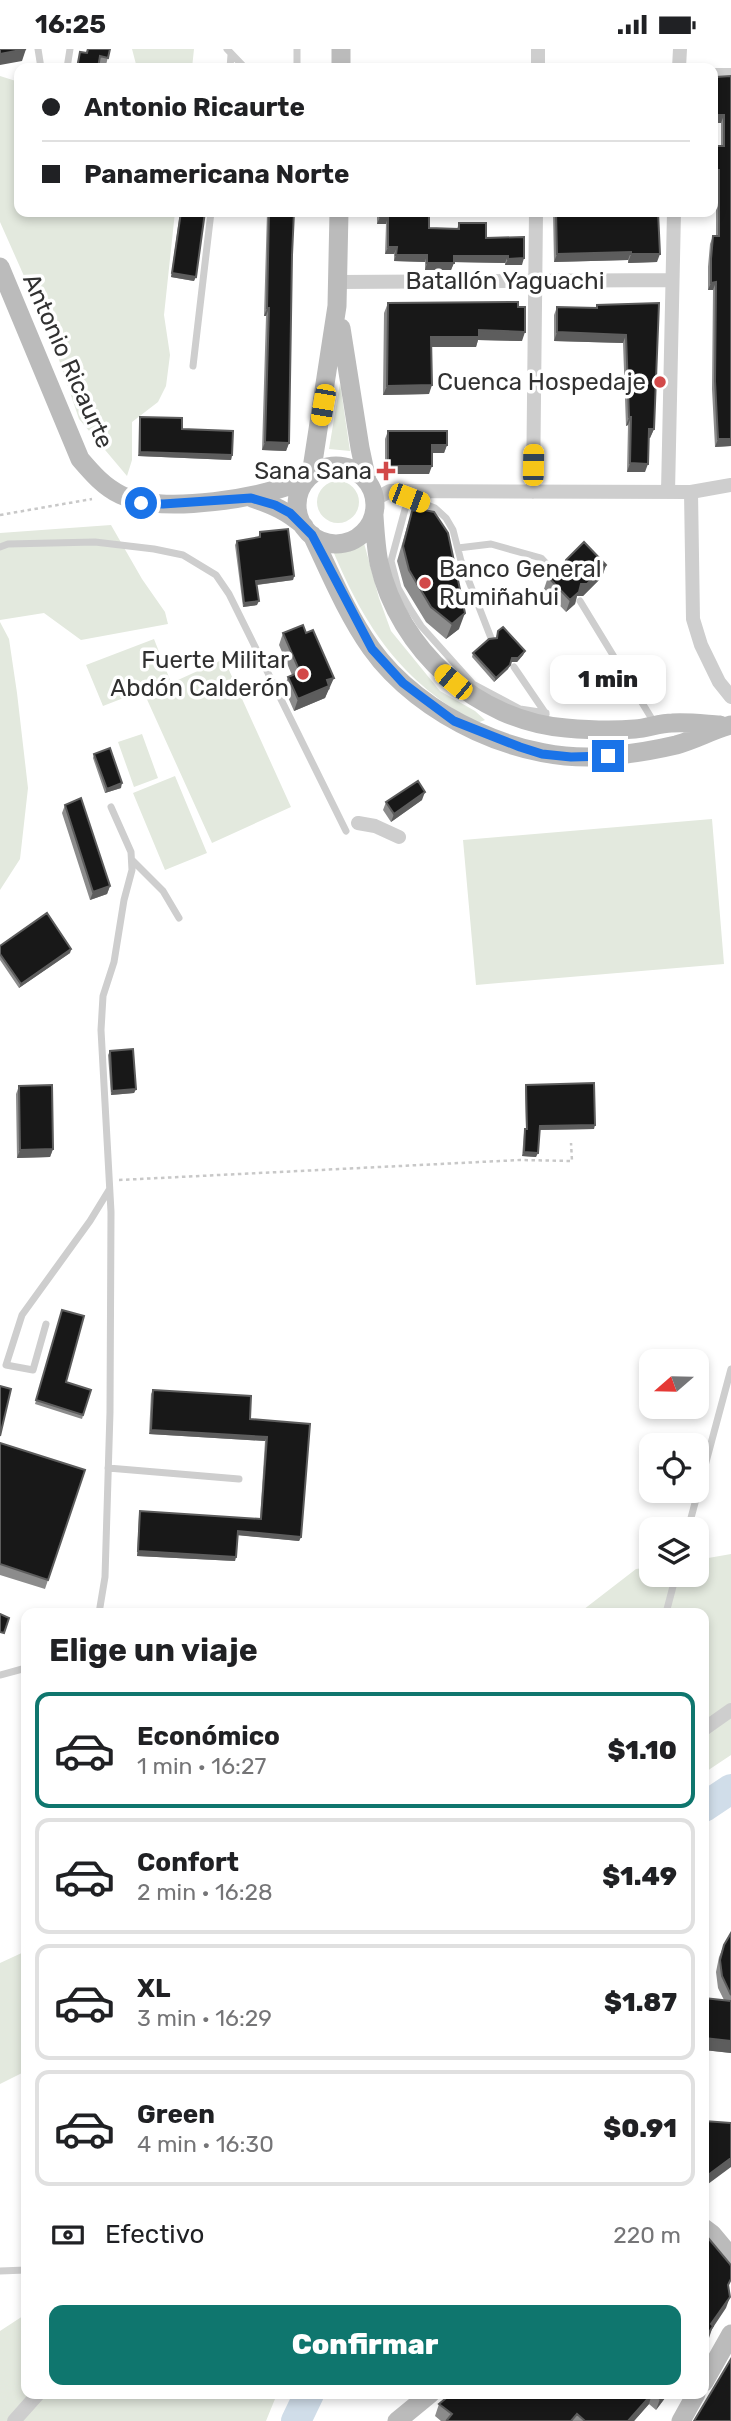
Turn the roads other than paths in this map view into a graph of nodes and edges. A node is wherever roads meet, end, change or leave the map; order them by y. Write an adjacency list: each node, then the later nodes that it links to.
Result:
1 (210, 217): 10 (lane)
2 (339, 217): 8 (main road)
3 (536, 217): 6 (street)
4 (674, 217): 7 (street)
5 (0, 267): 17 (main road, Antonio Ricaurte)
6 (535, 279): 7 (street, Batallón Yaguachi); 8 (street, Batallón Yaguachi); 13 (street)
7 (671, 280): 14 (street)
8 (338, 282): 9 (main road)
9 (337, 306): 11 (main road); 18 (main road)
10 (193, 366)
11 (309, 477): 17 (main road, Antonio Ricaurte); 18 (main road); 19 (main road)
12 (731, 485): 15 (street)
13 (533, 492): 14 (street); 16 (street)
14 (668, 492): 15 (street)
15 (691, 492): 26 (street)
16 (410, 495): 18 (street); 21 (lane); 27 (lane)
17 (251, 498): 19 (main road, Antonio Ricaurte)
18 (372, 499): 19 (main road); 27 (main road)
19 (308, 531): 29 (main road)
20 (0, 547): 31 (lane)
21 (458, 548): 22 (lane); 24 (lane)
22 (556, 574)
23 (580, 601): 28 (lane)
24 (491, 638)
25 (514, 667): 27 (lane)
26 (731, 697)
27 (550, 720): 28 (main road)
28 (655, 725): 29 (main road)
29 (730, 726)
30 (111, 807): 33 (lane)
31 (352, 827): 32 (street)
32 (399, 837)
33 (132, 860): 34 (lane); 35 (lane)
34 (179, 918)
35 (109, 1185): 36 (lane); 38 (lane)
36 (46, 1324)
37 (731, 1369): 40 (lane)
38 (108, 1468): 39 (lane); 42 (lane)
39 (240, 1479)
40 (691, 1517)
41 (673, 1587): 43 (lane)
42 (100, 1608)
43 (667, 1608)
44 (21, 1669): 45 (lane)
45 (0, 1675)
46 (731, 1710): 47 (street)
47 (709, 1725)
48 (709, 2232): 49 (main road)
49 (731, 2257)
50 (21, 2270): 51 (lane)
51 (0, 2271)
52 (731, 2334): 53 (main road)
53 (709, 2373)
54 (34, 2399): 57 (street)
55 (424, 2399): 58 (main road)
56 (693, 2399): 59 (main road)
57 (14, 2421)
58 (397, 2421)
59 (681, 2421)

